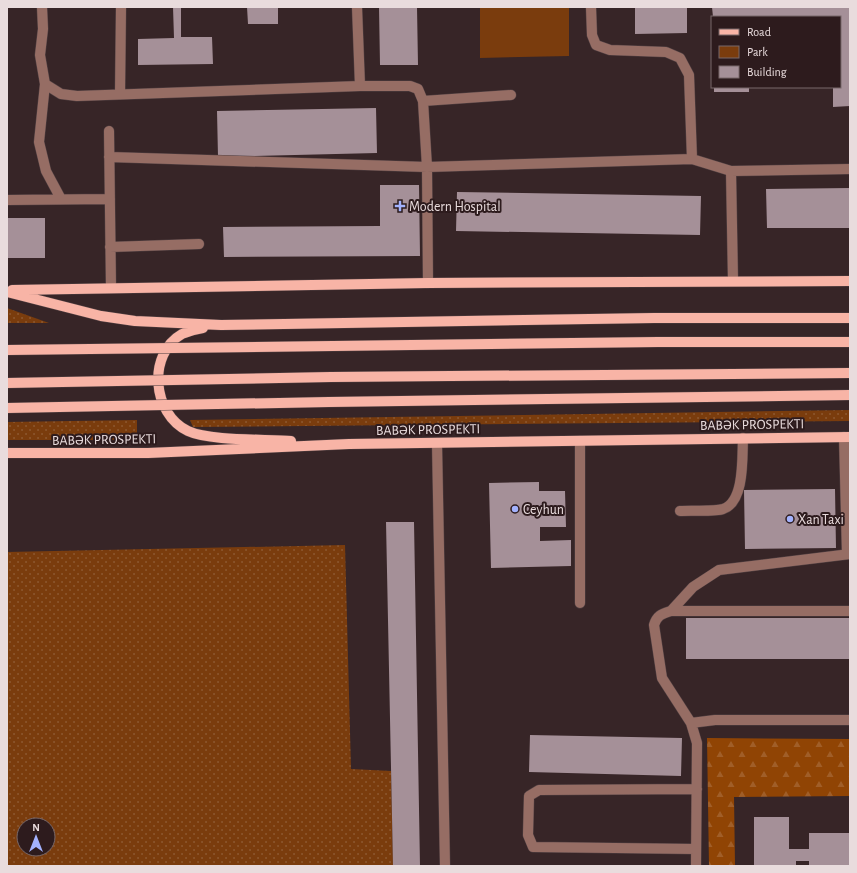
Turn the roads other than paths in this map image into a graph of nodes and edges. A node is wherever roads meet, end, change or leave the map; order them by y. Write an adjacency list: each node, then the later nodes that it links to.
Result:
1 (42, 7): 5 (street)
2 (121, 7): 7 (street)
3 (357, 7): 6 (street)
4 (591, 7): 12 (street)
5 (45, 84): 7 (street); 18 (street)
6 (360, 86): 7 (street); 9 (street)
7 (120, 94)
8 (510, 95): 9 (street)
9 (423, 101): 13 (street)
10 (109, 131): 11 (street)
11 (109, 157): 13 (street); 16 (street)
12 (692, 159): 13 (street); 15 (street)
13 (427, 167): 23 (street)
14 (850, 169): 15 (street)
15 (731, 170): 21 (street)
16 (110, 199): 18 (street); 20 (street)
17 (7, 200): 18 (street)
18 (61, 200)
19 (199, 244): 20 (street)
20 (110, 247): 24 (street)
21 (733, 281): 22 (main road); 23 (main road)
22 (850, 281)
23 (428, 284): 24 (main road)
24 (111, 288): 25 (main road)
25 (7, 291): 27 (main road)
26 (850, 318): 27 (main road)
27 (221, 325): 38 (main road)
28 (850, 342): 29 (main road, bridge)
29 (7, 350)
30 (850, 373): 31 (main road, bridge)
31 (7, 383)
32 (850, 395): 33 (main road, bridge)
33 (7, 408)
34 (847, 437): 35 (main road, BABƏK PROSPEKTI); 41 (street)
35 (743, 438): 36 (main road, BABƏK PROSPEKTI); 40 (street)
36 (580, 441): 37 (main road, BABƏK PROSPEKTI); 42 (street)
37 (437, 443): 38 (main road, BABƏK PROSPEKTI); 49 (street)
38 (349, 444): 39 (main road, BABƏK PROSPEKTI)
39 (7, 453)
40 (680, 511)
41 (849, 554): 44 (street)
42 (580, 603)
43 (850, 610): 44 (street)
44 (671, 612): 46 (street)
45 (850, 720): 46 (street)
46 (691, 723): 47 (street)
47 (697, 789): 48 (street); 48 (street)
48 (696, 849): 50 (street)
49 (445, 866)
50 (696, 866)

